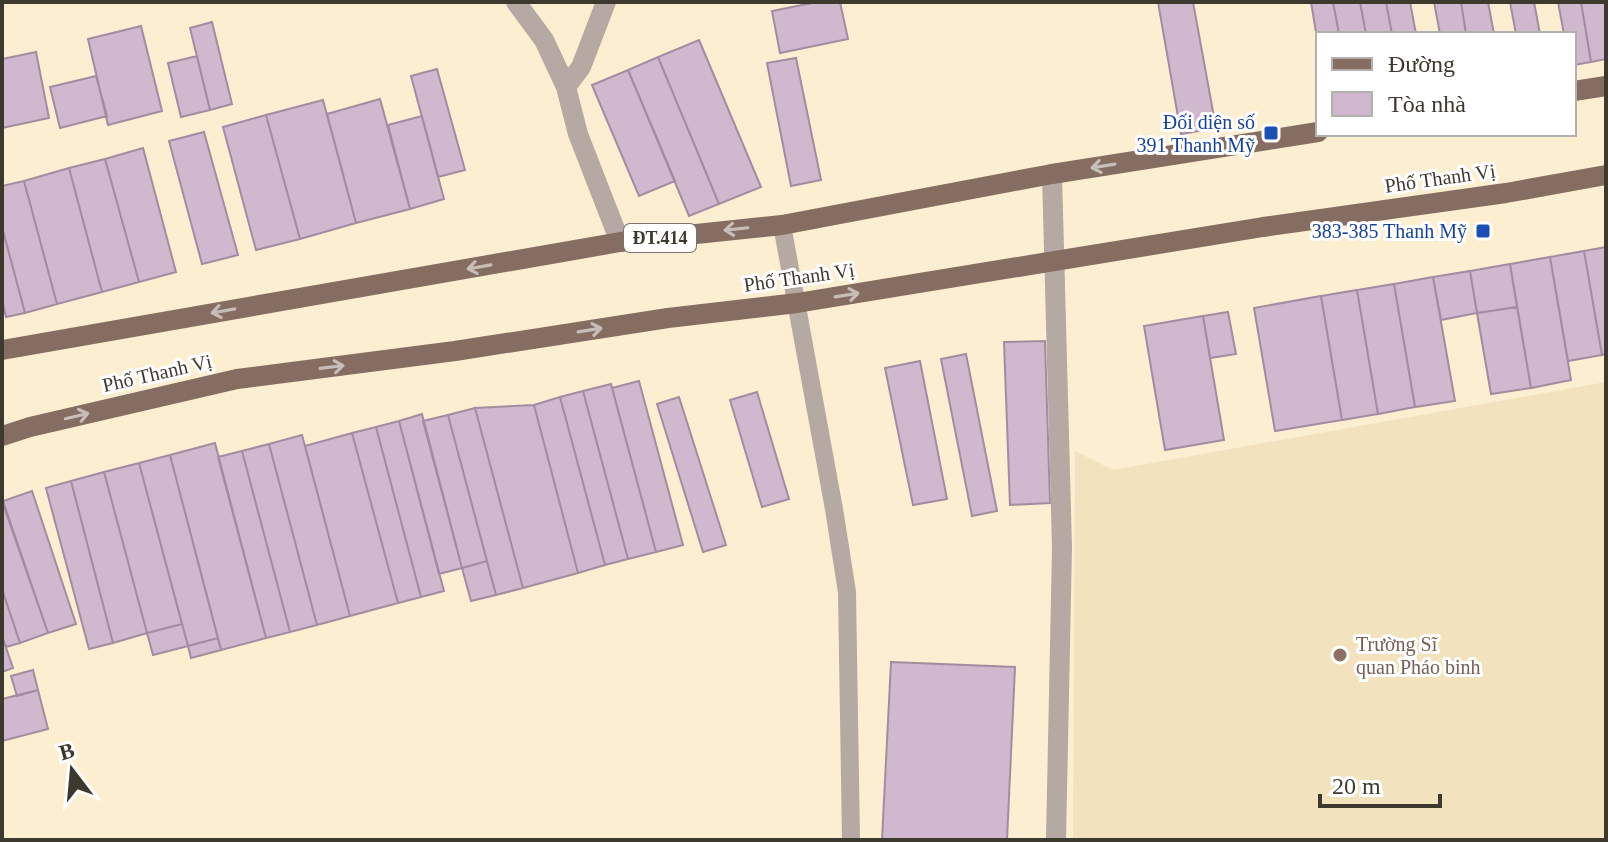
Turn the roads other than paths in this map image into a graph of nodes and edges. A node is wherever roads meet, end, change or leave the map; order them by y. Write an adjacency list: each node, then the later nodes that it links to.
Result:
1 (516, 2): 4 (street)
2 (606, 2): 4 (street)
3 (1606, 86): 5 (main road)
4 (566, 87): 10 (street)
5 (1576, 91)
6 (1316, 132): 7 (main road, ĐT.414, one-way to 7)
7 (1052, 174): 9 (main road, ĐT.414); 11 (street)
8 (1606, 175): 11 (main road, Phố Thanh Vị)
9 (782, 225): 10 (main road, ĐT.414, one-way to 10); 12 (lane)
10 (620, 242): 13 (main road, ĐT.414, one-way to 13)
11 (1054, 260): 12 (main road, Phố Thanh Vị, one-way to 11); 16 (street)
12 (797, 303): 14 (main road, Phố Thanh Vị, one-way to 12); 15 (lane)
13 (2, 350)
14 (2, 436)
15 (851, 840)
16 (1056, 840)

